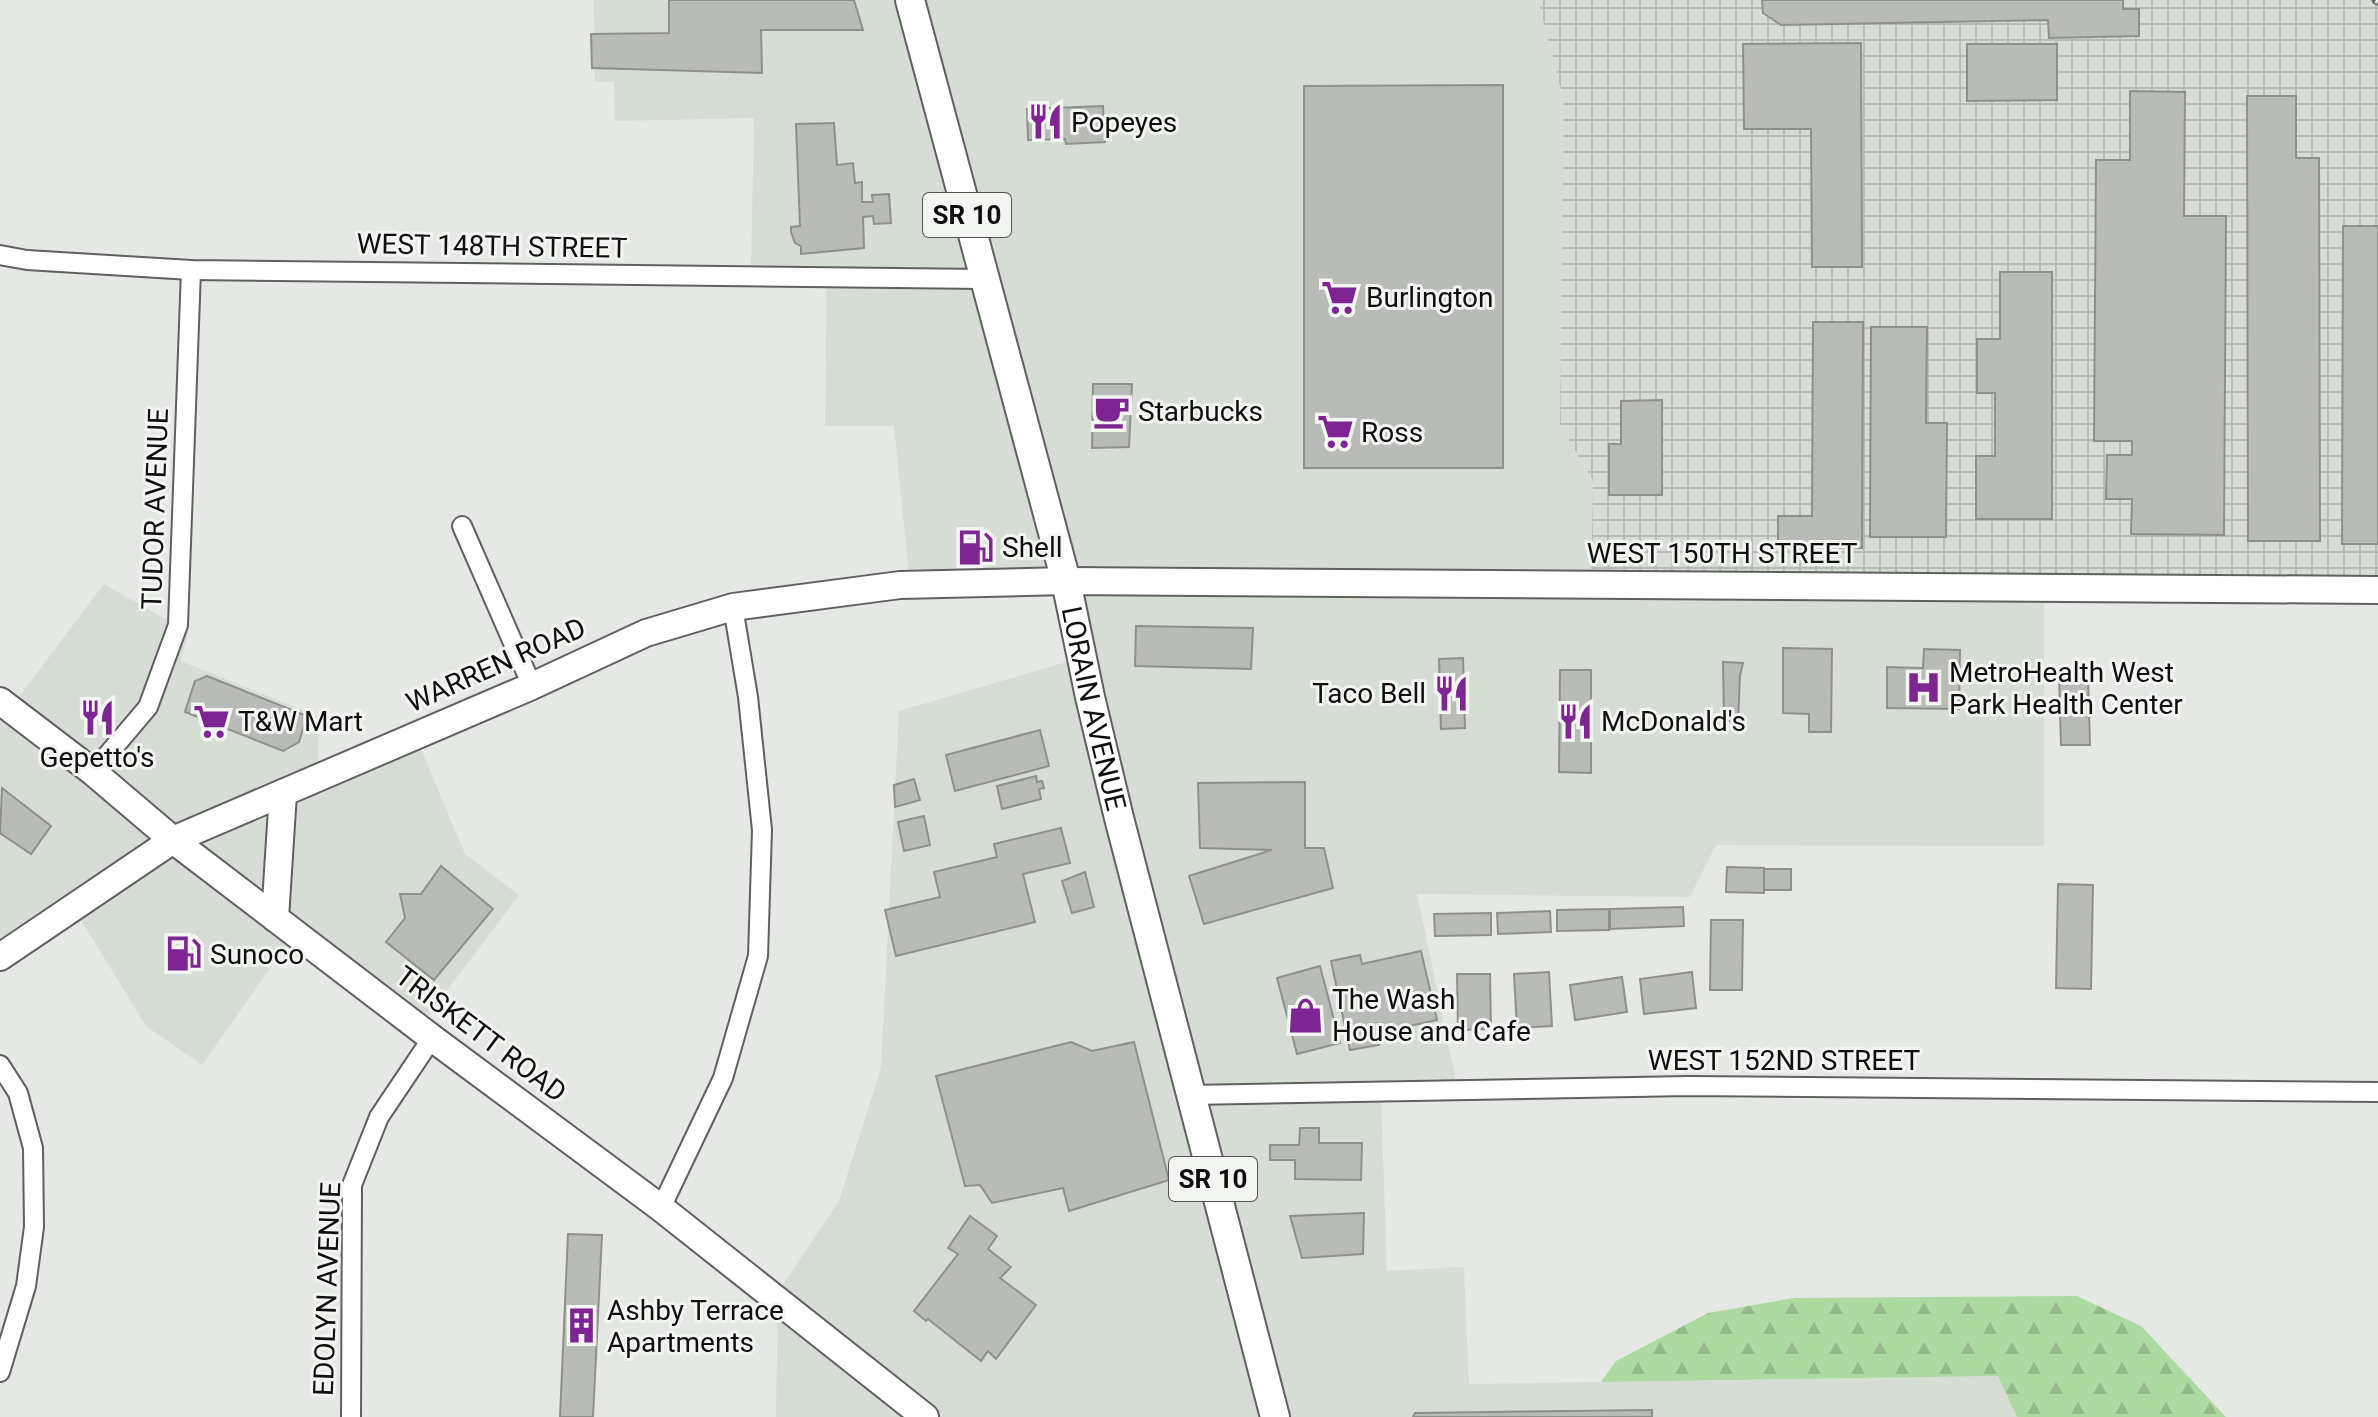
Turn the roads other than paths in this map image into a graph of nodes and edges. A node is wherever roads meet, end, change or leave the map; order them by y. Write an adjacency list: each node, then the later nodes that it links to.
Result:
1 (910, 0): 4 (main road, LORAIN AVENUE / SR 10)
2 (0, 255): 3 (street, WEST 148TH STREET)
3 (191, 270): 4 (street, WEST 148TH STREET); 11 (street, TUDOR AVENUE)
4 (984, 279): 6 (main road, LORAIN AVENUE / SR 10)
5 (462, 526): 9 (street)
6 (1066, 581): 7 (main road, WEST 150TH STREET); 8 (main road, WARREN ROAD); 19 (main road, LORAIN AVENUE / SR 10)
7 (2378, 590)
8 (733, 607): 9 (main road, WARREN ROAD); 20 (street)
9 (532, 686): 12 (main road, WARREN ROAD)
10 (0, 701): 11 (main road, TRISKETT ROAD)
11 (93, 772): 13 (main road, TRISKETT ROAD)
12 (283, 793): 13 (main road, WARREN ROAD); 14 (main road)
13 (173, 840): 14 (main road, TRISKETT ROAD); 15 (main road, WARREN ROAD)
14 (275, 918): 16 (main road, TRISKETT ROAD)
15 (0, 957)
16 (432, 1038): 20 (main road, TRISKETT ROAD); 22 (street, EDOLYN AVENUE)
17 (0, 1065): 21 (street)
18 (2378, 1092): 19 (street, WEST 152ND STREET)
19 (1190, 1095): 24 (main road, LORAIN AVENUE / SR 10)
20 (661, 1208): 23 (main road, TRISKETT ROAD)
21 (0, 1372)
22 (351, 1417)
23 (925, 1417)
24 (1275, 1417)

